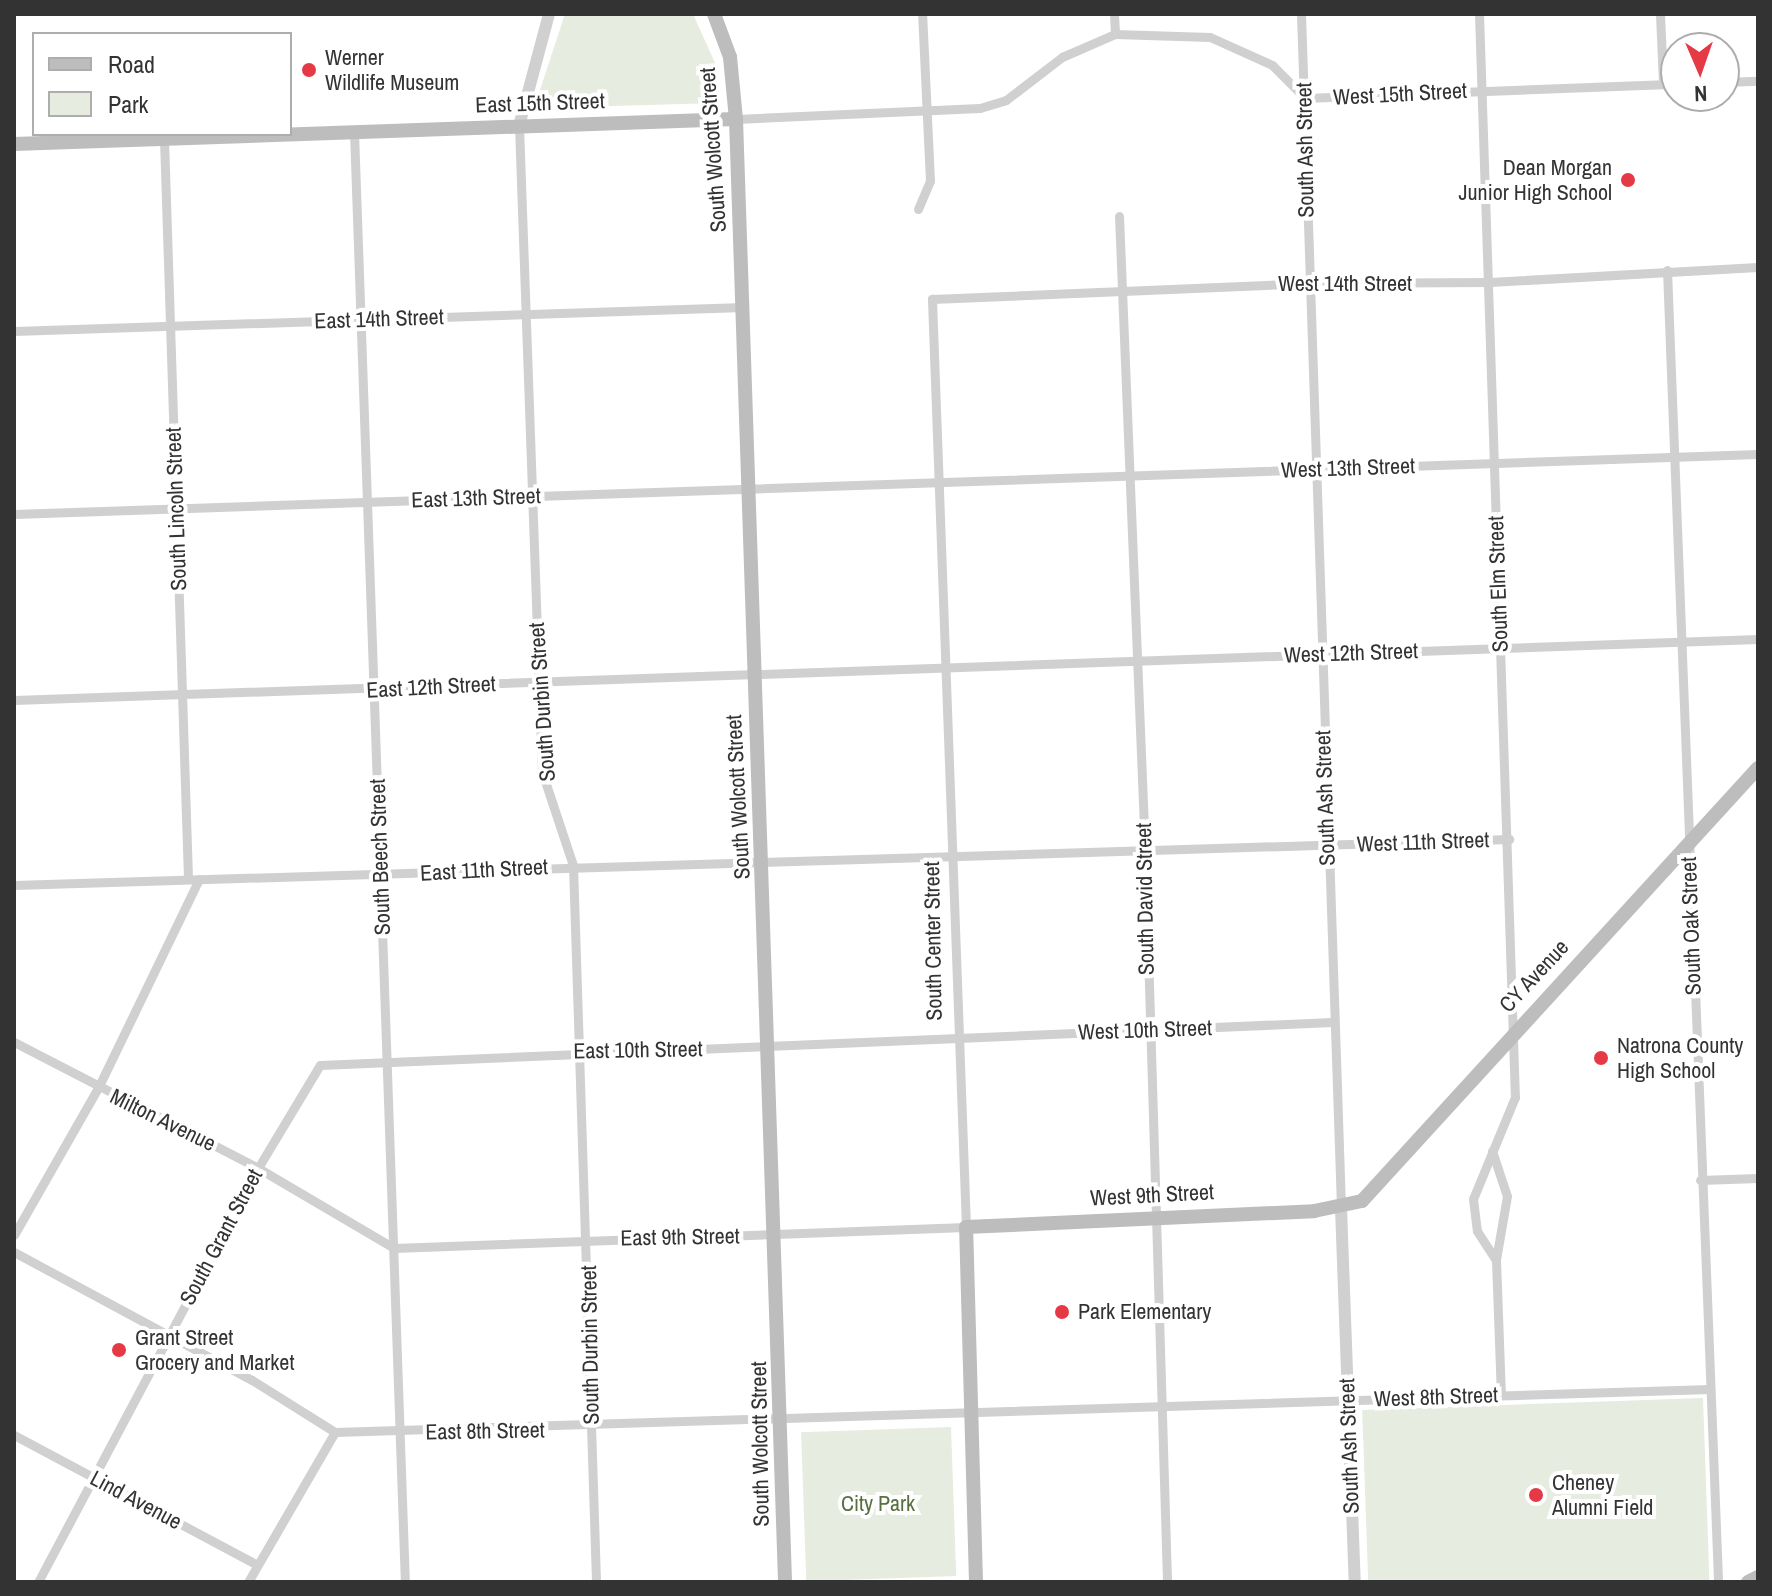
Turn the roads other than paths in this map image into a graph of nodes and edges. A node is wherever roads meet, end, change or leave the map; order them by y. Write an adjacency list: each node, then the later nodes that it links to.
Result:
1 (549, 14): 13 (street, South Durbin Street)
2 (714, 14): 12 (main road, South Wolcott Street)
3 (922, 14): 11 (street)
4 (1114, 14): 7 (street)
5 (1301, 14): 10 (street, South Ash Street)
6 (1479, 14): 9 (street, South Elm Street)
7 (1115, 34): 10 (street, West 15th Street); 11 (street, West 15th Street)
8 (1660, 84): 9 (street, West 15th Street)
9 (1481, 91): 10 (street, West 15th Street); 23 (street, South Elm Street)
10 (1305, 98): 24 (street, South Ash Street)
11 (924, 110): 12 (street, East 15th Street); 19 (street)
12 (736, 119): 13 (main road, East 15th Street); 27 (main road, South Wolcott Street)
13 (519, 126): 14 (main road, East 15th Street); 28 (street, South Durbin Street)
14 (354, 132): 15 (main road, East 15th Street); 29 (street, South Beech Street)
15 (292, 134)
16 (245, 136): 17 (main road, East 15th Street)
17 (164, 139): 18 (main road, East 15th Street); 30 (street, South Lincoln Street)
18 (14, 144)
19 (918, 209)
20 (1119, 216): 25 (street, South David Street)
21 (1758, 267): 22 (street, West 14th Street)
22 (1667, 270): 23 (street, West 14th Street); 33 (street, South Oak Street)
23 (1490, 282): 24 (street, West 14th Street); 34 (street, South Elm Street)
24 (1307, 283): 25 (street, West 14th Street); 35 (street, South Ash Street)
25 (1121, 289): 26 (street, West 14th Street); 36 (street, South David Street)
26 (932, 299): 37 (street, South Center Street)
27 (744, 307): 28 (street, East 14th Street); 38 (main road, South Wolcott Street)
28 (525, 314): 29 (street, East 14th Street); 39 (street, South Durbin Street)
29 (360, 320): 30 (street, East 14th Street); 40 (street, South Beech Street)
30 (170, 326): 31 (street, East 14th Street); 41 (street, South Lincoln Street)
31 (14, 331)
32 (1758, 454): 33 (street, West 13th Street)
33 (1674, 456): 34 (street, West 13th Street); 44 (street, South Oak Street)
34 (1493, 461): 35 (street, West 13th Street); 45 (street, South Elm Street)
35 (1316, 468): 36 (street, West 13th Street); 46 (street, South Ash Street)
36 (1128, 476): 37 (street, West 13th Street); 47 (street, South David Street)
37 (938, 481): 38 (street, East 13th Street); 48 (street, South Center Street)
38 (747, 489): 39 (street, East 13th Street); 49 (main road, South Wolcott Street)
39 (533, 496): 40 (street, East 13th Street); 50 (street, South Durbin Street)
40 (367, 501): 41 (street, East 13th Street); 51 (street, South Beech Street)
41 (176, 508): 42 (street, East 13th Street); 52 (street, South Lincoln Street)
42 (14, 514)
43 (1758, 639): 44 (street, West 12th Street)
44 (1681, 642): 45 (street, West 12th Street); 56 (street, South Oak Street)
45 (1501, 648): 46 (street, West 12th Street); 55 (street, South Elm Street)
46 (1320, 655): 47 (street, West 12th Street); 57 (street, South Ash Street)
47 (1135, 661): 48 (street, West 12th Street); 58 (street, South David Street)
48 (944, 669): 49 (street, East 12th Street); 59 (street, South Center Street)
49 (753, 673): 50 (street, East 12th Street); 60 (main road, South Wolcott Street)
50 (538, 682): 51 (street, East 12th Street); 61 (street, South Durbin Street)
51 (374, 691): 52 (street, East 12th Street); 62 (street, South Beech Street)
52 (182, 697): 53 (street, East 12th Street); 63 (street, South Lincoln Street)
53 (14, 700)
54 (1758, 768): 56 (main road, CY Avenue)
55 (1509, 839): 57 (street, West 11th Street); 68 (street, South Elm Street)
56 (1688, 842): 68 (main road, CY Avenue); 79 (street, South Oak Street)
57 (1327, 845): 58 (street, West 11th Street); 66 (street, South Ash Street)
58 (1145, 852): 59 (street, West 11th Street); 67 (street, South David Street)
59 (954, 857): 60 (street, East 11th Street); 69 (street, South Center Street)
60 (764, 864): 61 (street, East 11th Street); 71 (main road, South Wolcott Street)
61 (573, 865): 62 (street, East 11th Street); 72 (street, South Durbin Street)
62 (381, 875): 64 (street, East 11th Street); 73 (street, South Beech Street)
63 (188, 879): 64 (street, East 11th Street); 65 (street, East 11th Street)
64 (199, 879): 75 (street)
65 (14, 885)
66 (1332, 1022): 67 (street, West 10th Street); 80 (street, South Ash Street)
67 (1148, 1031): 69 (street, West 10th Street); 81 (street, South David Street)
68 (1514, 1031): 76 (street, South Elm Street); 80 (main road, CY Avenue)
69 (957, 1037): 71 (street, East 10th Street); 82 (street, South Center Street)
70 (14, 1042): 75 (street, Milton Avenue)
71 (766, 1044): 72 (street, East 10th Street); 84 (main road, South Wolcott Street)
72 (578, 1051): 73 (street, East 10th Street); 85 (street, South Durbin Street)
73 (388, 1063): 74 (street, East 10th Street); 86 (street, South Beech Street)
74 (320, 1065): 77 (street, South Grant Street)
75 (98, 1088): 77 (street, Milton Avenue); 83 (street)
76 (1491, 1148): 88 (street, South Elm Street); 88 (street, South Elm Street)
77 (258, 1168): 86 (street, Milton Avenue); 89 (street, South Grant Street)
78 (1758, 1178): 79 (street)
79 (1700, 1180): 90 (street, South Oak Street)
80 (1341, 1208): 81 (main road, West 9th Street); 92 (street, South Ash Street)
81 (1154, 1216): 82 (main road, West 9th Street); 93 (street, South David Street)
82 (966, 1227): 84 (street, East 9th Street); 94 (main road, South Center Street)
83 (14, 1235)
84 (775, 1236): 85 (street, East 9th Street); 95 (main road, South Wolcott Street)
85 (587, 1239): 86 (street, East 9th Street); 96 (street, South Durbin Street)
86 (394, 1248): 98 (street, South Beech Street)
87 (14, 1252): 89 (street)
88 (1496, 1260): 91 (street, South Elm Street)
89 (167, 1335): 97 (street); 100 (street, South Grant Street)
90 (1710, 1389): 91 (street, West 8th Street); 111 (street, South Oak Street)
91 (1501, 1395): 92 (street, West 8th Street)
92 (1347, 1400): 93 (street, West 8th Street); 110 (street, South Ash Street)
93 (1165, 1406): 94 (street, West 8th Street); 109 (street, South David Street)
94 (970, 1409): 95 (street, East 8th Street); 108 (main road, South Center Street)
95 (783, 1420): 96 (street, East 8th Street); 107 (main road, South Wolcott Street)
96 (591, 1428): 98 (street, East 8th Street); 106 (street, South Durbin Street)
97 (335, 1432): 98 (street, East 8th Street); 101 (street)
98 (402, 1433): 105 (street, South Beech Street)
99 (14, 1435): 100 (street, Lind Avenue)
100 (94, 1477): 101 (street, Lind Avenue); 103 (street, South Grant Street)
101 (257, 1565): 104 (street)
102 (1758, 1577): 112 (main road)
103 (38, 1582)
104 (248, 1582)
105 (405, 1582)
106 (596, 1582)
107 (785, 1582)
108 (976, 1582)
109 (1167, 1582)
110 (1355, 1582)
111 (1718, 1582)
112 (1748, 1582)

